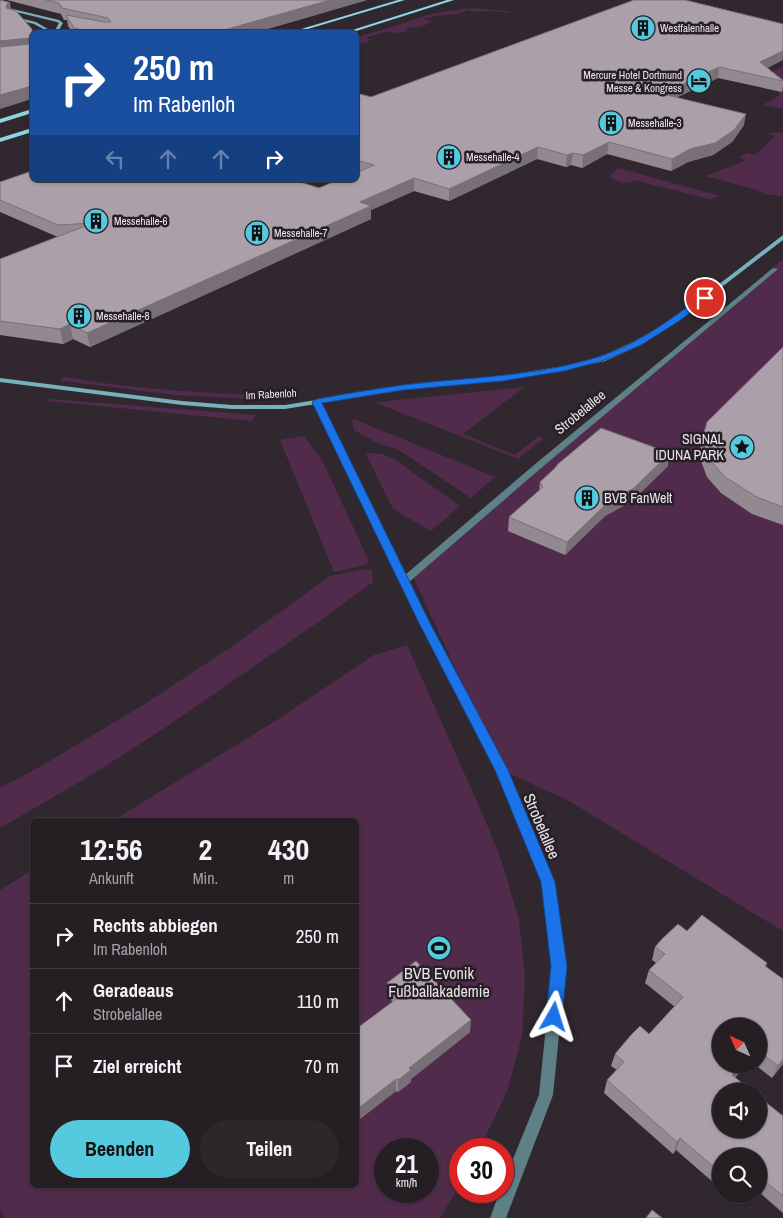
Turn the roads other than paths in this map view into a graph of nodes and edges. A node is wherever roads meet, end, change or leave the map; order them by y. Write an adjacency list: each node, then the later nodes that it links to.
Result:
1 (403, 0): 10 (main road)
2 (452, 0): 11 (main road)
3 (0, 7): 5 (street)
4 (9, 16): 7 (street)
5 (59, 22): 6 (street); 7 (street); 9 (street)
6 (70, 24)
7 (40, 25): 8 (street)
8 (49, 30)
9 (57, 30)
10 (301, 30)
11 (354, 30)
12 (30, 112): 13 (main road)
13 (0, 121)
14 (30, 131): 15 (main road)
15 (0, 140)
16 (783, 237): 19 (street, Im Rabenloh)
17 (775, 269): 20 (street, Strobelallee)
18 (0, 380): 19 (street, Im Rabenloh)
19 (317, 402): 20 (street, Strobelallee)
20 (405, 580): 21 (street, Strobelallee)
21 (498, 1218)

